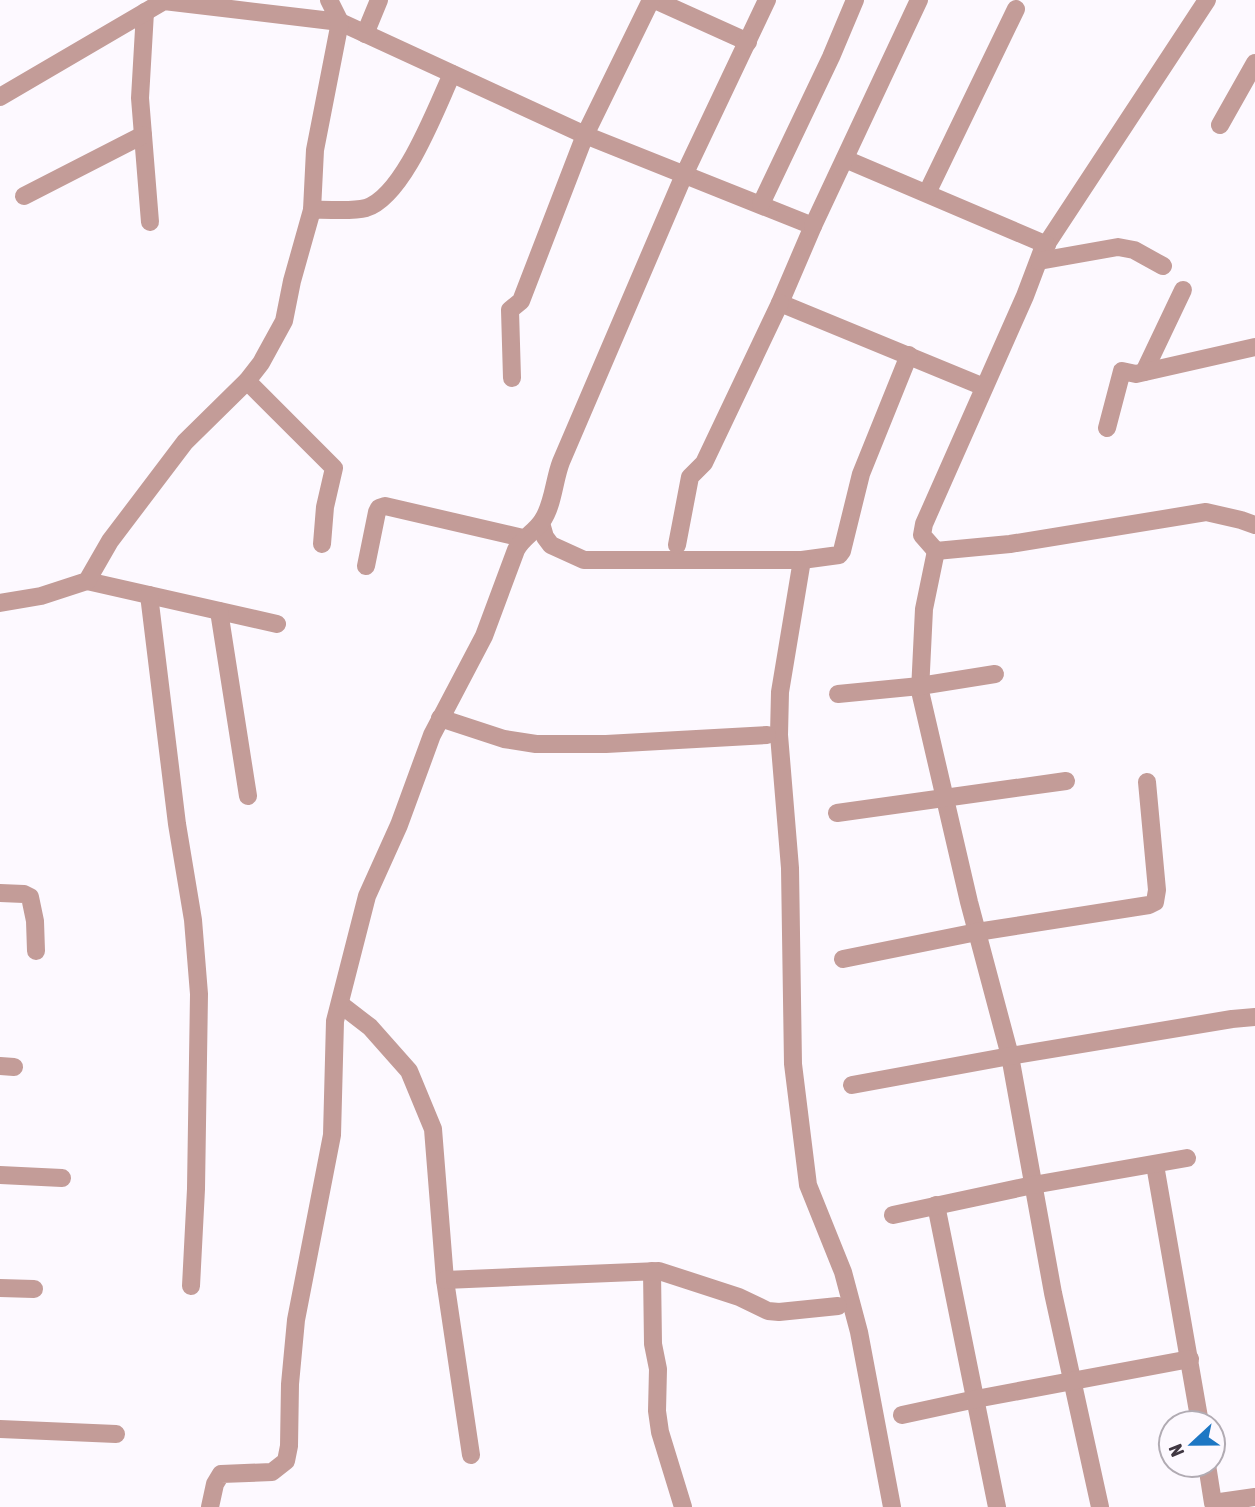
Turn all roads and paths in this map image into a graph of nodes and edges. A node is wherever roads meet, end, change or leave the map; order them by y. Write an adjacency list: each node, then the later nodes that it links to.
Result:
1 (329, 0): 11 (street)
2 (379, 0): 12 (street)
3 (653, 0): 13 (street); 19 (street)
4 (767, 0): 13 (street)
5 (855, 0): 24 (street)
6 (919, 0): 20 (street)
7 (1207, 0): 28 (street)
8 (161, 1): 10 (street); 11 (street)
9 (1016, 9): 22 (street)
10 (145, 12): 16 (street); 18 (street)
11 (340, 22): 12 (street); 25 (street)
12 (365, 34): 15 (street)
13 (748, 42): 21 (street)
14 (1255, 63): 17 (street)
15 (452, 74): 19 (street); 25 (street)
16 (0, 97)
17 (1220, 125)
18 (143, 135): 23 (street); 26 (street)
19 (585, 135): 21 (street); 35 (street)
20 (845, 159): 22 (street); 27 (street)
21 (684, 175): 24 (street); 39 (street)
22 (927, 193): 28 (street)
23 (24, 196)
24 (761, 204): 27 (street)
25 (312, 210): 36 (street)
26 (150, 222)
27 (813, 226): 31 (street)
28 (1043, 253): 29 (street); 37 (street)
29 (1163, 266)
30 (1183, 290): 34 (street)
31 (780, 303): 33 (street); 43 (street)
32 (1255, 346): 34 (street)
33 (909, 355): 37 (street); 45 (street)
34 (1144, 372): 38 (street)
35 (512, 379)
36 (247, 381): 42 (street); 47 (street)
37 (984, 387): 44 (street)
38 (1107, 428)
39 (541, 523): 41 (street); 45 (street)
40 (1255, 525): 44 (street)
41 (523, 538): 46 (street); 55 (street)
42 (322, 544)
43 (677, 545)
44 (936, 551): 53 (street)
45 (802, 560): 95 (street)
46 (366, 566)
47 (87, 581): 48 (street); 49 (street)
48 (149, 595): 50 (street); 79 (street)
49 (0, 603)
50 (219, 611): 51 (street); 59 (street)
51 (277, 624)
52 (995, 674): 53 (street)
53 (920, 686): 54 (street); 60 (street)
54 (838, 694)
55 (440, 718): 56 (street); 66 (street)
56 (767, 735)
57 (1066, 781): 60 (street)
58 (1147, 782): 63 (street)
59 (248, 796)
60 (946, 799): 61 (street); 63 (street)
61 (837, 813)
62 (0, 893): 64 (street)
63 (977, 932): 65 (street); 68 (street)
64 (36, 951)
65 (843, 959)
66 (340, 1004): 78 (street); 93 (street)
67 (1255, 1017): 68 (street)
68 (1010, 1056): 69 (street); 74 (street)
69 (852, 1085)
70 (1187, 1158): 71 (street)
71 (1155, 1165): 74 (street); 83 (street)
72 (0, 1175): 73 (street)
73 (62, 1178)
74 (1033, 1185): 75 (street); 84 (street)
75 (936, 1205): 76 (street); 85 (street)
76 (893, 1215)
77 (652, 1271): 78 (street); 82 (street); 94 (street)
78 (445, 1280): 90 (street)
79 (191, 1286)
80 (0, 1288): 81 (street)
81 (34, 1289)
82 (838, 1306)
83 (1190, 1359): 84 (street); 86 (street)
84 (1072, 1381): 85 (street); 97 (street)
85 (976, 1399): 87 (street); 96 (street)
86 (1198, 1409)
87 (902, 1415)
88 (0, 1429): 89 (street)
89 (116, 1434)
90 (471, 1455)
91 (1209, 1479): 92 (street)
92 (1255, 1497)
93 (210, 1507)
94 (683, 1507)
95 (892, 1507)
96 (997, 1507)
97 (1100, 1507)

